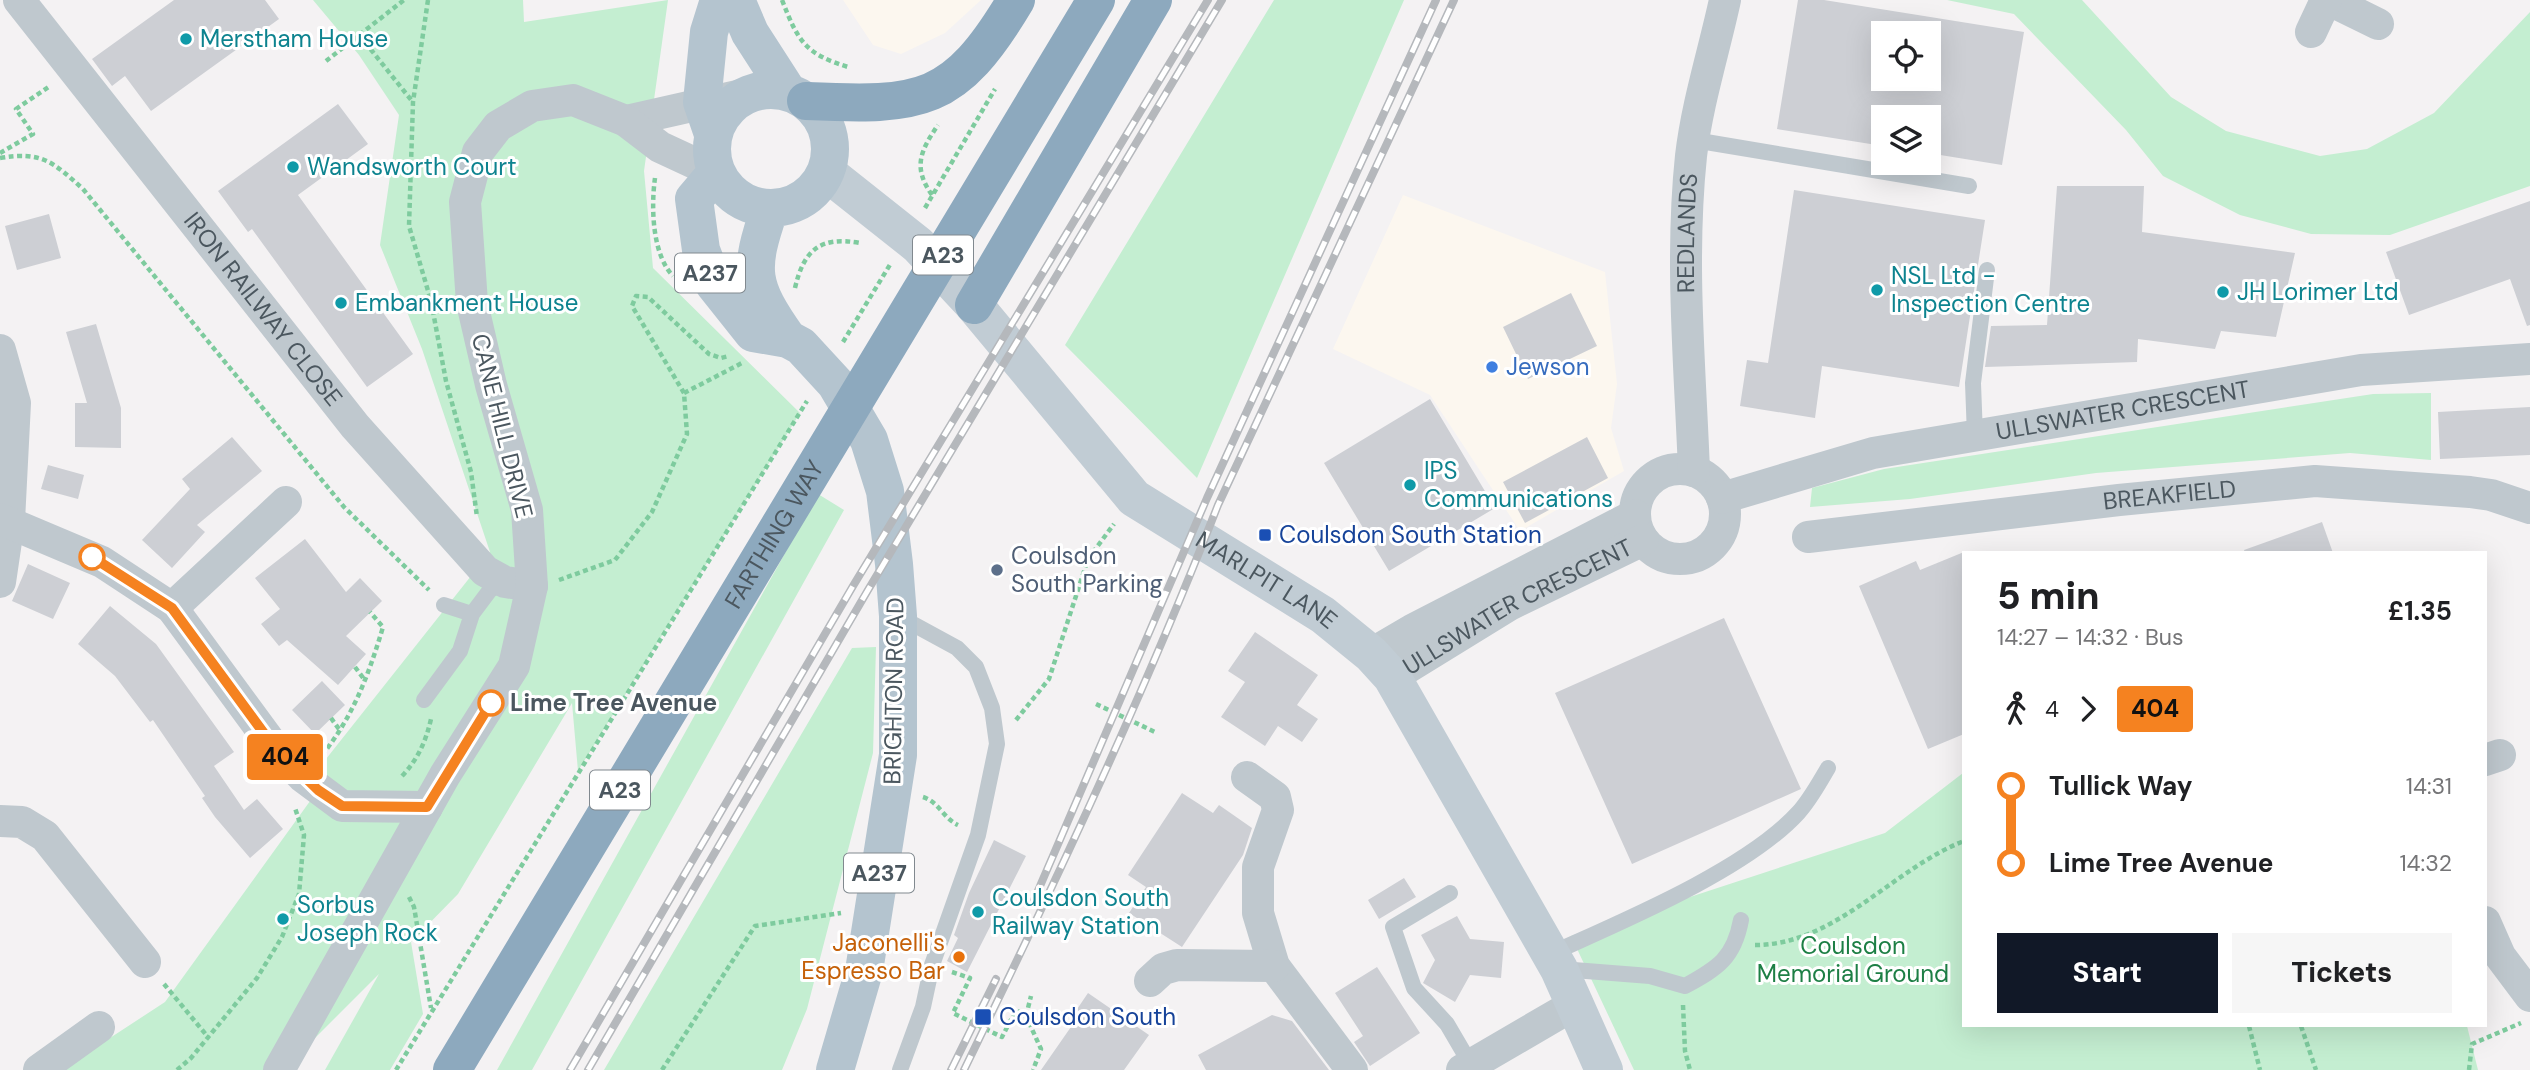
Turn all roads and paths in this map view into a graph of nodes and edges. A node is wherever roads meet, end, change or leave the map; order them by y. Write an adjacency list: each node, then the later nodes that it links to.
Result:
1 (19, 0): 16 (street, IRON RAILWAY CLOSE)
2 (404, 0): 14 (path)
3 (428, 0): 19 (path)
4 (719, 0): 21 (main road)
5 (736, 0): 18 (main road)
6 (782, 0): 17 (path)
7 (1016, 0): 18 (highway)
8 (1096, 0): 112 (highway, FARTHING WAY / A23)
9 (1153, 0): 38 (highway, A23)
10 (1725, 0): 23 (street, REDLANDS)
11 (2328, 0): 12 (street); 13 (street)
12 (2378, 24)
13 (2311, 32)
14 (360, 36): 15 (path); 19 (path)
15 (326, 61)
16 (74, 70): 24 (path); 58 (street, IRON RAILWAY CLOSE)
17 (858, 70)
18 (797, 97): 21 (main road); 26 (main road)
19 (413, 102): 54 (path)
20 (937, 116): 29 (path)
21 (707, 118): 22 (street); 27 (main road)
22 (626, 121): 27 (street, CANE HILL DRIVE); 58 (street, CANE HILL DRIVE)
23 (1694, 140): 28 (lane); 48 (street, REDLANDS)
24 (0, 155): 59 (path)
25 (950, 167): 31 (path)
26 (826, 172): 30 (main road); 38 (main road, MARLPIT LANE)
27 (716, 173): 30 (main road); 39 (main road, BRIGHTON ROAD / A237)
28 (1969, 186)
29 (934, 199)
30 (770, 208): 39 (main road, BRIGHTON ROAD / A237)
31 (921, 214)
32 (863, 243): 37 (path)
33 (882, 258): 36 (path)
34 (892, 261): 42 (path)
35 (1987, 270): 47 (lane)
36 (901, 272)
37 (798, 297)
38 (974, 305): 49 (main road, MARLPIT LANE)
39 (788, 339): 63 (main road, BRIGHTON ROAD / A237)
40 (0, 350): 53 (street)
41 (734, 354): 46 (path)
42 (835, 354)
43 (2530, 359): 47 (street, ULLSWATER CRESCENT)
44 (743, 363): 46 (path)
45 (814, 390): 99 (path)
46 (684, 393): 58 (path)
47 (1975, 436): 50 (street, ULLSWATER CRESCENT)
48 (1694, 471): 50 (street); 55 (street)
49 (1134, 498): 64 (main road, MARLPIT LANE); 73 (path)
50 (1722, 498): 55 (street)
51 (286, 502): 60 (street)
52 (2530, 508): 56 (street, BREAKFIELD)
53 (4, 520): 57 (street); 60 (street)
54 (478, 526)
55 (1639, 528): 64 (street, ULLSWATER CRESCENT)
56 (1808, 537)
57 (0, 582)
58 (530, 583): 62 (lane); 80 (street, CANE HILL DRIVE)
59 (444, 605): 62 (lane)
60 (172, 608): 80 (street)
61 (370, 612): 66 (path)
62 (472, 614): 67 (lane)
63 (909, 622): 73 (lane); 114 (main road, BRIGHTON ROAD / A237)
64 (1382, 665): 90 (main road, MARLPIT LANE)
65 (355, 667): 66 (path)
66 (365, 680): 71 (path)
67 (439, 683): 68 (lane); 77 (path)
68 (424, 700)
69 (1096, 704): 72 (path)
70 (331, 718): 71 (path)
71 (341, 732): 74 (path)
72 (1157, 733)
73 (998, 744): 82 (lane)
74 (318, 761)
75 (1828, 768): 90 (lane)
76 (1247, 777): 93 (street)
77 (395, 784)
78 (933, 800): 82 (path)
79 (293, 802): 105 (path)
80 (427, 807): 110 (street, CANE HILL DRIVE)
81 (0, 821): 91 (street)
82 (978, 835): 92 (lane)
83 (1962, 842): 89 (path)
84 (1450, 893): 106 (lane)
85 (414, 907): 99 (path)
86 (845, 913): 113 (path)
87 (1741, 920): 89 (lane)
88 (2487, 927): 97 (street)
89 (1737, 945): 95 (lane)
90 (1555, 961): 95 (lane); 98 (main road, MARLPIT LANE)
91 (145, 962): 105 (path)
92 (932, 965): 100 (path); 115 (lane)
93 (1274, 966): 94 (street); 117 (street)
94 (1150, 981)
95 (1685, 986): 107 (path)
96 (1031, 996): 100 (path)
97 (2530, 996)
98 (1577, 1003): 106 (street); 118 (main road, MARLPIT LANE)
99 (431, 1009): 111 (path)
100 (1026, 1016): 116 (path)
101 (2530, 1019): 121 (path)
102 (99, 1027): 108 (street)
103 (2249, 1027): 119 (path)
104 (2301, 1027): 120 (path)
105 (208, 1037): 109 (path)
106 (1467, 1067)
107 (1688, 1068)
108 (39, 1070)
109 (177, 1070)
110 (279, 1070)
111 (396, 1070)
112 (452, 1070)
113 (662, 1070)
114 (835, 1070)
115 (900, 1070)
116 (1033, 1070)
117 (1352, 1070)
118 (1604, 1070)
119 (2260, 1070)
120 (2316, 1070)
121 (2469, 1070)

